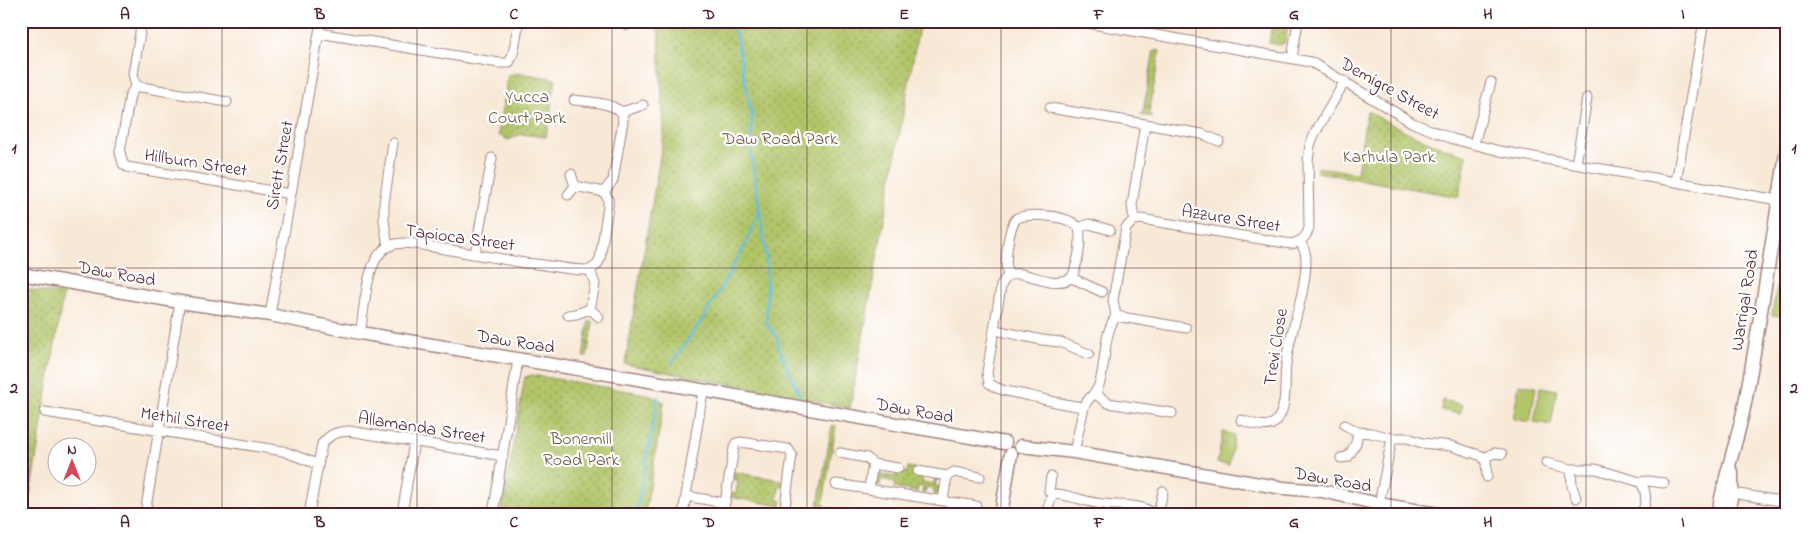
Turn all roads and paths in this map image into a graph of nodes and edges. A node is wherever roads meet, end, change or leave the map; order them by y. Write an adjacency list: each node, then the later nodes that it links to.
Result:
1 (142, 21): 11 (street, Hillburn Street)
2 (321, 21): 7 (street, Sirett Street)
3 (519, 21): 7 (street)
4 (1075, 21): 8 (street, Demigre Street)
5 (1298, 21): 8 (street)
6 (1704, 21): 26 (street)
7 (319, 33): 29 (street, Sirett Street)
8 (1292, 58): 9 (street, Demigre Street)
9 (1345, 81): 21 (street, Demigre Street); 35 (street, Azzure Street)
10 (1491, 82): 21 (street)
11 (136, 86): 14 (street); 29 (street, Hillburn Street)
12 (1587, 98): 24 (street)
13 (574, 100): 17 (street)
14 (227, 102)
15 (643, 105): 17 (street)
16 (1050, 108): 18 (street)
17 (622, 112): 28 (street)
18 (1145, 124): 19 (street); 32 (street)
19 (1219, 141)
20 (392, 143): 36 (street)
21 (1474, 144): 24 (street, Demigre Street)
22 (1787, 148): 31 (street, Warrigal Road)
23 (492, 158): 37 (street)
24 (1576, 164): 26 (street, Demigre Street)
25 (571, 174): 27 (street)
26 (1676, 182): 31 (street, Demigre Street)
27 (575, 186): 28 (street); 30 (street)
28 (604, 192): 38 (street)
29 (291, 194): 45 (street, Sirett Street)
30 (568, 194)
31 (1778, 200): 87 (street, Warrigal Road)
32 (1134, 220): 35 (street, Azzure Street); 47 (street)
33 (1079, 228): 34 (street); 40 (street); 41 (street)
34 (1110, 230)
35 (1300, 242): 59 (street, Trevi Close)
36 (388, 247): 37 (street, Tapioca Street); 51 (street, Tapioca Street)
37 (475, 254): 38 (street, Tapioca Street)
38 (590, 270): 44 (street)
39 (21, 274): 43 (street, Daw Road)
40 (1008, 276): 41 (street); 50 (street)
41 (1072, 278): 42 (street)
42 (1102, 292)
43 (180, 302): 45 (street, Daw Road); 61 (street)
44 (590, 309): 46 (street); 48 (street)
45 (270, 315): 51 (street, Daw Road)
46 (568, 315)
47 (1116, 316): 49 (street); 55 (street)
48 (599, 317)
49 (1186, 328)
50 (995, 330): 52 (street); 56 (street)
51 (360, 333): 53 (street, Daw Road)
52 (1089, 354)
53 (518, 360): 54 (street, Daw Road); 69 (street)
54 (702, 391): 65 (street, Daw Road); 88 (street)
55 (1094, 393): 56 (street); 58 (street)
56 (1084, 408): 66 (street)
57 (45, 412): 61 (street, Methil Street)
58 (1172, 413)
59 (1241, 420)
60 (1346, 425): 62 (street)
61 (159, 431): 73 (street, Methil Street); 96 (street)
62 (1358, 432): 63 (street); 70 (street)
63 (1392, 438): 71 (street); 94 (street)
64 (414, 442): 69 (street, Allamanda Street); 73 (street, Allamanda Street); 98 (street)
65 (1008, 448): 66 (street, Daw Road); 103 (street)
66 (1074, 452): 94 (street, Daw Road)
67 (840, 453): 74 (street)
68 (1502, 454): 71 (street)
69 (503, 456): 99 (street)
70 (1341, 458)
71 (1484, 458): 81 (street)
72 (1546, 463): 76 (street)
73 (318, 464): 97 (street, Allamanda Street)
74 (873, 464): 75 (street); 85 (street)
75 (898, 468)
76 (1570, 469): 82 (street); 90 (street)
77 (918, 471): 78 (street)
78 (947, 476): 79 (street); 91 (street)
79 (980, 477)
80 (1051, 477): 89 (street)
81 (1487, 477)
82 (1640, 482): 83 (street); 108 (street)
83 (1664, 483)
84 (836, 484): 85 (street)
85 (869, 488): 91 (street)
86 (1163, 492): 106 (street)
87 (1727, 492): 92 (street); 109 (street, Warrigal Road); 110 (street, Warrigal Road)
88 (686, 496): 93 (street); 100 (street)
89 (1053, 496): 104 (street); 105 (street)
90 (1576, 498)
91 (943, 500): 95 (street)
92 (1787, 502)
93 (725, 503): 101 (street); 102 (street)
94 (1378, 504): 107 (street, Daw Road)
95 (976, 506)
96 (145, 514)
97 (309, 514)
98 (402, 514)
99 (493, 514)
100 (683, 514)
101 (723, 514)
102 (784, 514)
103 (1001, 514)
104 (1046, 514)
105 (1153, 514)
106 (1158, 514)
107 (1438, 514)
108 (1642, 514)
109 (1718, 514)
110 (1728, 514)

